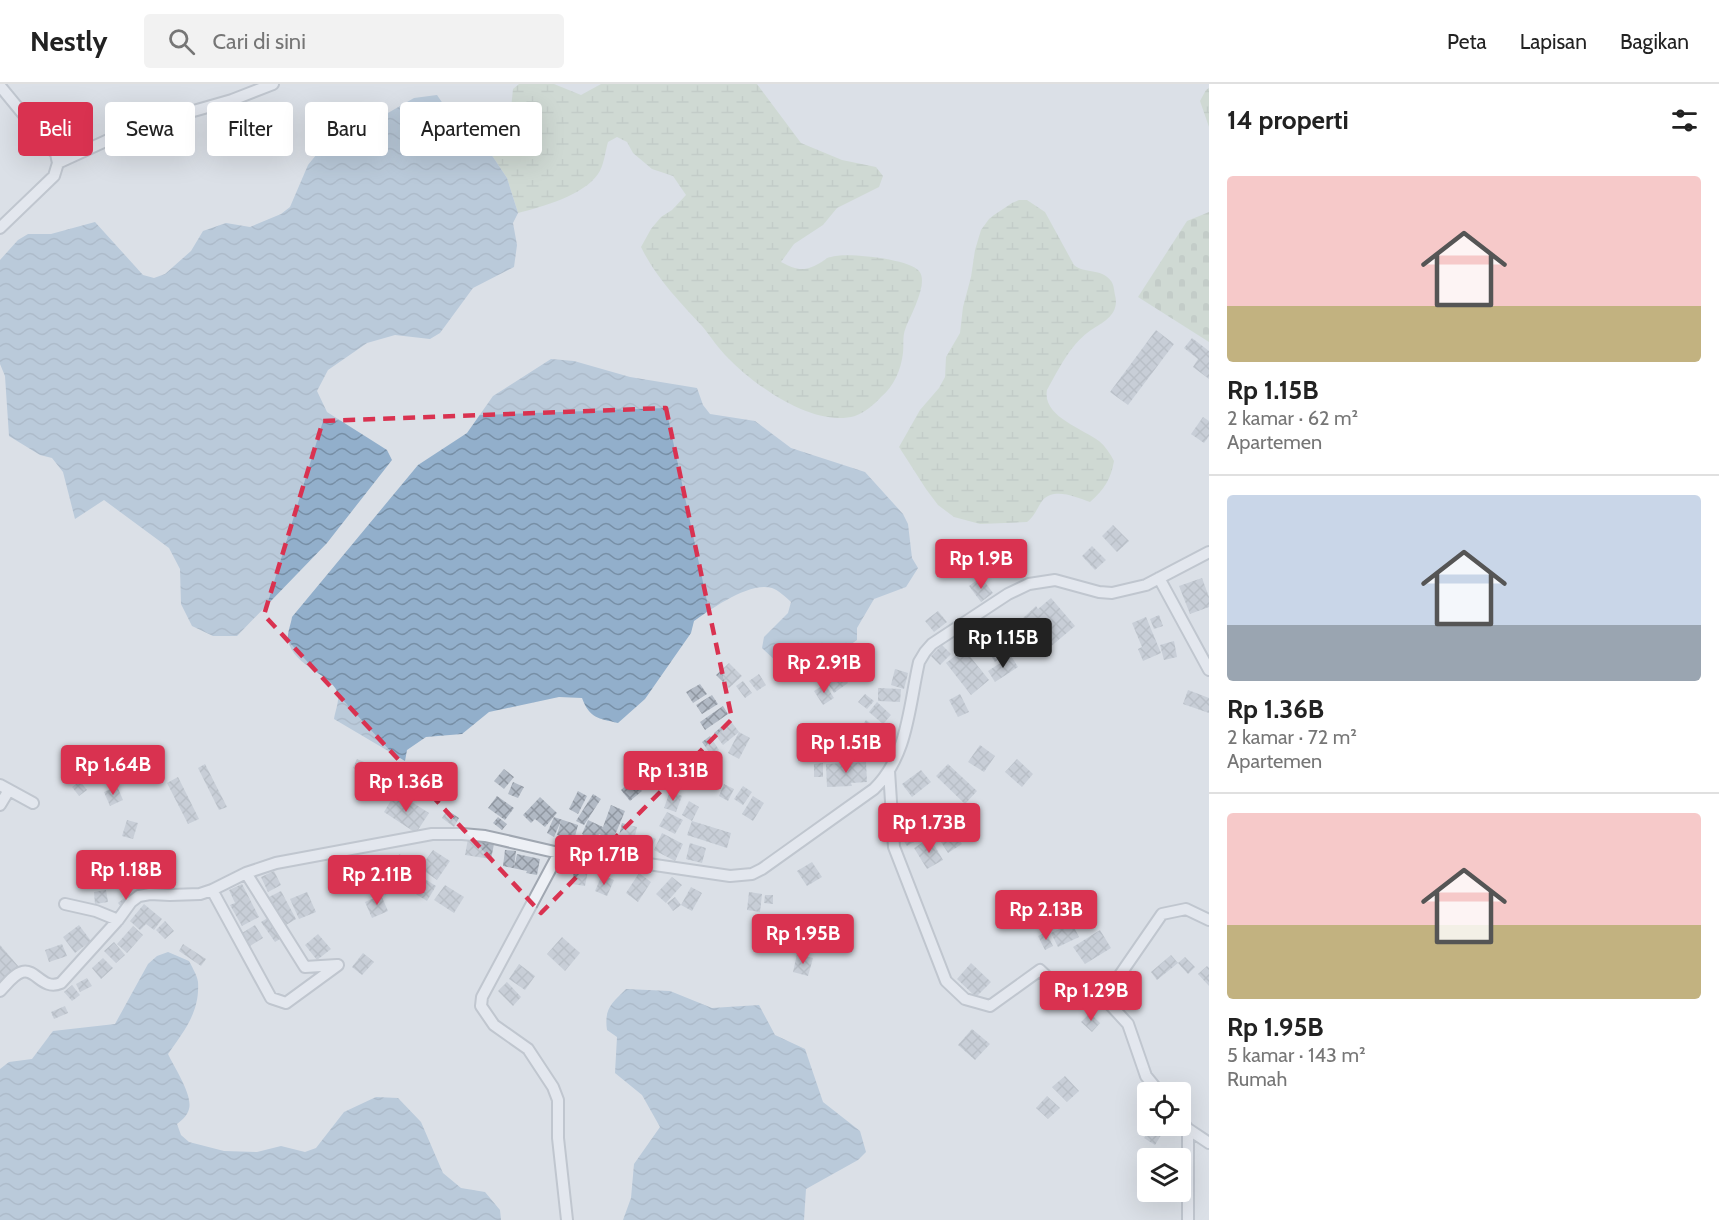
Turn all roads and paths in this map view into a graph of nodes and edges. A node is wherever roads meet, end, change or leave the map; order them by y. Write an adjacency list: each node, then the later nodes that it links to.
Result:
1 (273, 84): 3 (street)
2 (0, 86): 3 (street)
3 (58, 163): 4 (street)
4 (0, 228)
5 (1209, 552): 6 (street)
6 (1159, 578): 7 (street); 8 (street)
7 (1209, 670)
8 (890, 771): 12 (street); 19 (street)
9 (5, 787): 10 (street); 11 (street)
10 (33, 803)
11 (0, 805)
12 (559, 853): 13 (street); 24 (street)
13 (246, 873): 14 (street); 14 (street)
14 (212, 890): 17 (street)
15 (65, 904): 17 (street)
16 (1208, 916): 19 (street)
17 (118, 920): 18 (street)
18 (0, 991)
19 (1104, 998): 20 (street)
20 (1151, 1082)
21 (1191, 1131): 23 (street)
22 (1188, 1136): 25 (street)
23 (1209, 1143)
24 (567, 1220)
25 (1188, 1220)

